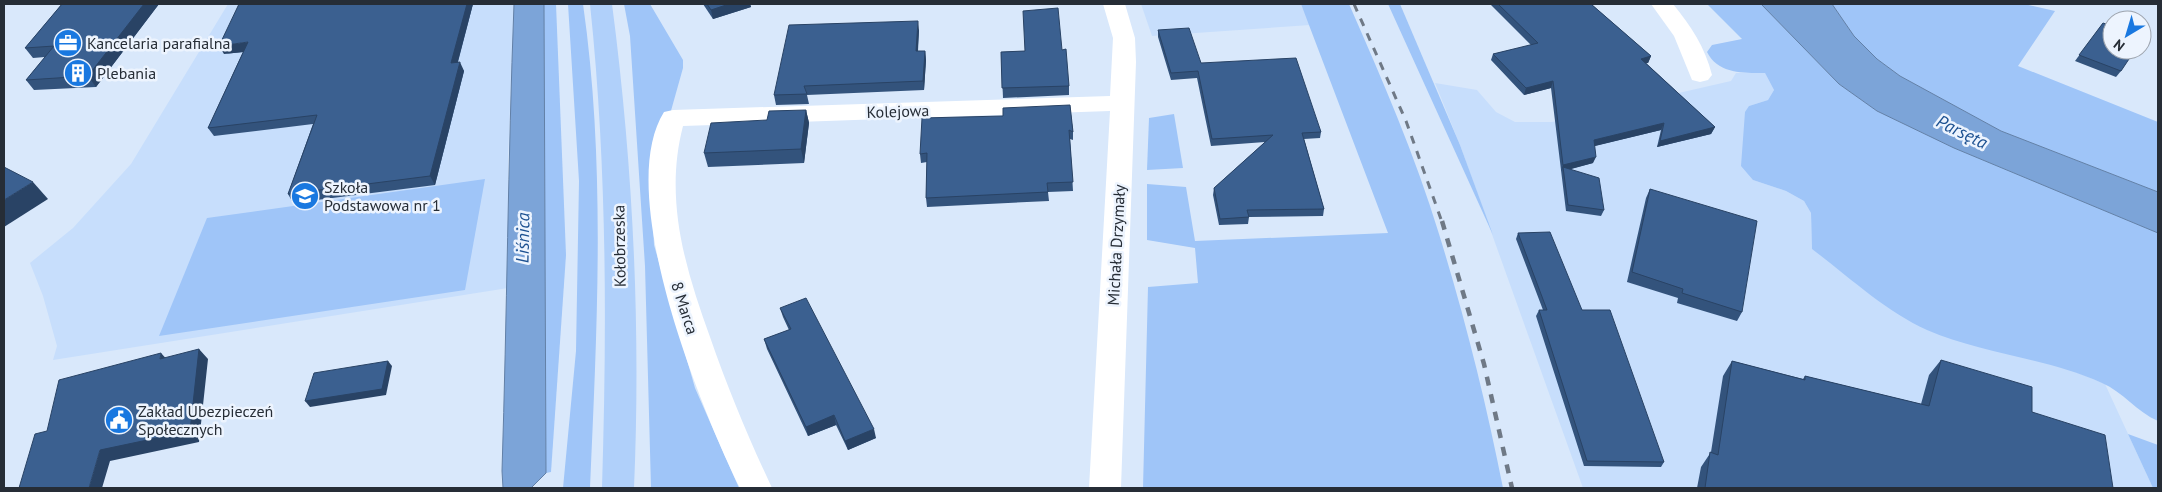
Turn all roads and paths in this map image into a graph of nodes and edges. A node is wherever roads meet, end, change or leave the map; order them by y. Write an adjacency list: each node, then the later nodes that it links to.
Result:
1 (601, 4): 7 (main road, Kołobrzeska)
2 (1114, 4): 5 (street, Michała Drzymały)
3 (1662, 4): 4 (street)
4 (1700, 75)
5 (1123, 103): 6 (street, Kolejowa); 9 (street, Michała Drzymały)
6 (673, 118): 8 (street, 8 Marca)
7 (618, 488)
8 (756, 488)
9 (1105, 488)

